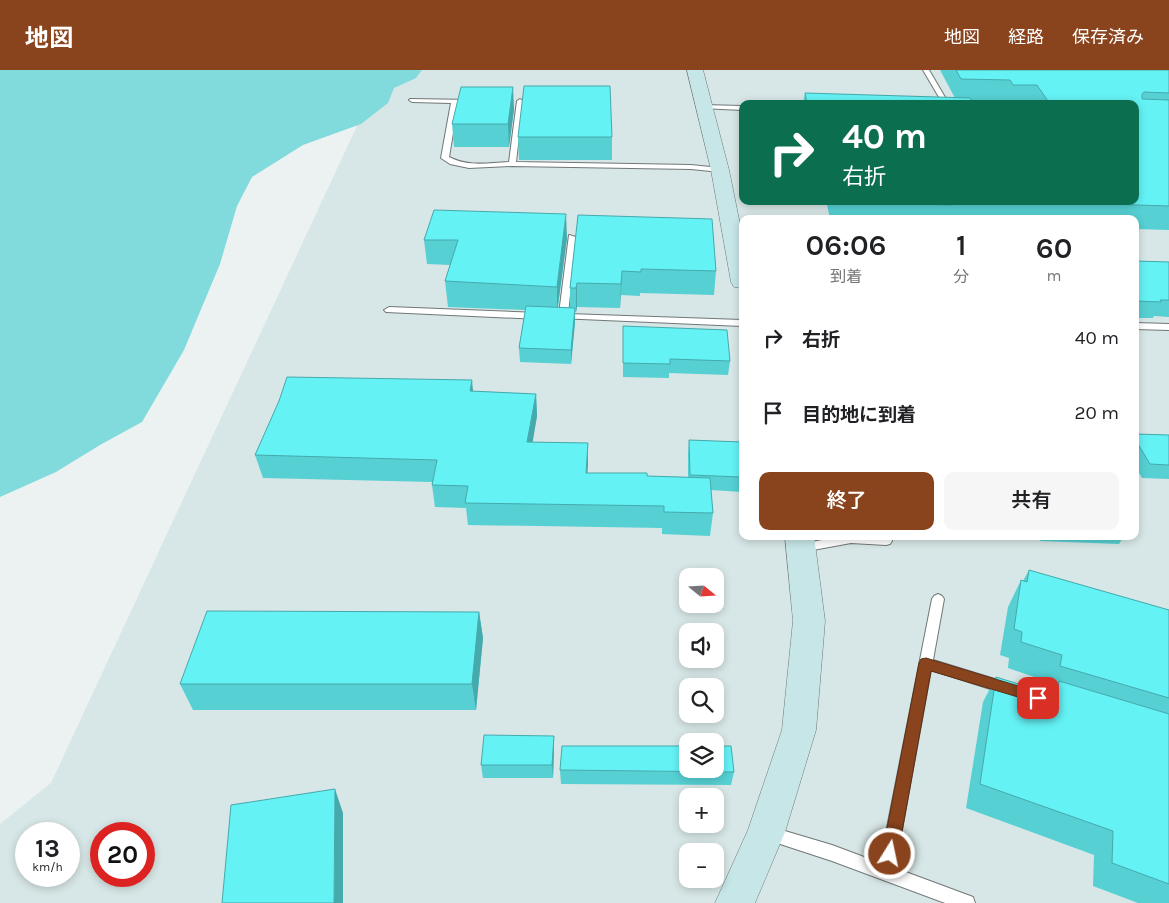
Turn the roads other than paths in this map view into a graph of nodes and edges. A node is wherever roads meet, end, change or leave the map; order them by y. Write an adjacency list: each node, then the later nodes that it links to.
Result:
1 (695, 70): 8 (street)
2 (926, 70): 4 (lane)
3 (412, 100): 5 (lane)
4 (944, 100)
5 (455, 101): 6 (lane); 10 (lane)
6 (483, 101)
7 (511, 101): 10 (lane)
8 (703, 107): 9 (lane); 11 (street)
9 (739, 108)
10 (512, 164): 11 (lane)
11 (720, 170): 13 (street)
12 (572, 237): 15 (lane)
13 (739, 267)
14 (389, 310): 15 (lane)
15 (563, 316): 16 (lane)
16 (739, 323)
17 (1139, 326): 18 (lane)
18 (1169, 327)
19 (834, 540): 22 (lane)
20 (868, 540): 21 (lane)
21 (886, 540)
22 (800, 542): 26 (street)
23 (938, 600): 24 (lane)
24 (926, 663): 25 (lane); 27 (lane)
25 (1019, 692)
26 (766, 832): 27 (lane); 28 (street)
27 (886, 873): 29 (lane)
28 (735, 903)
29 (968, 903)

